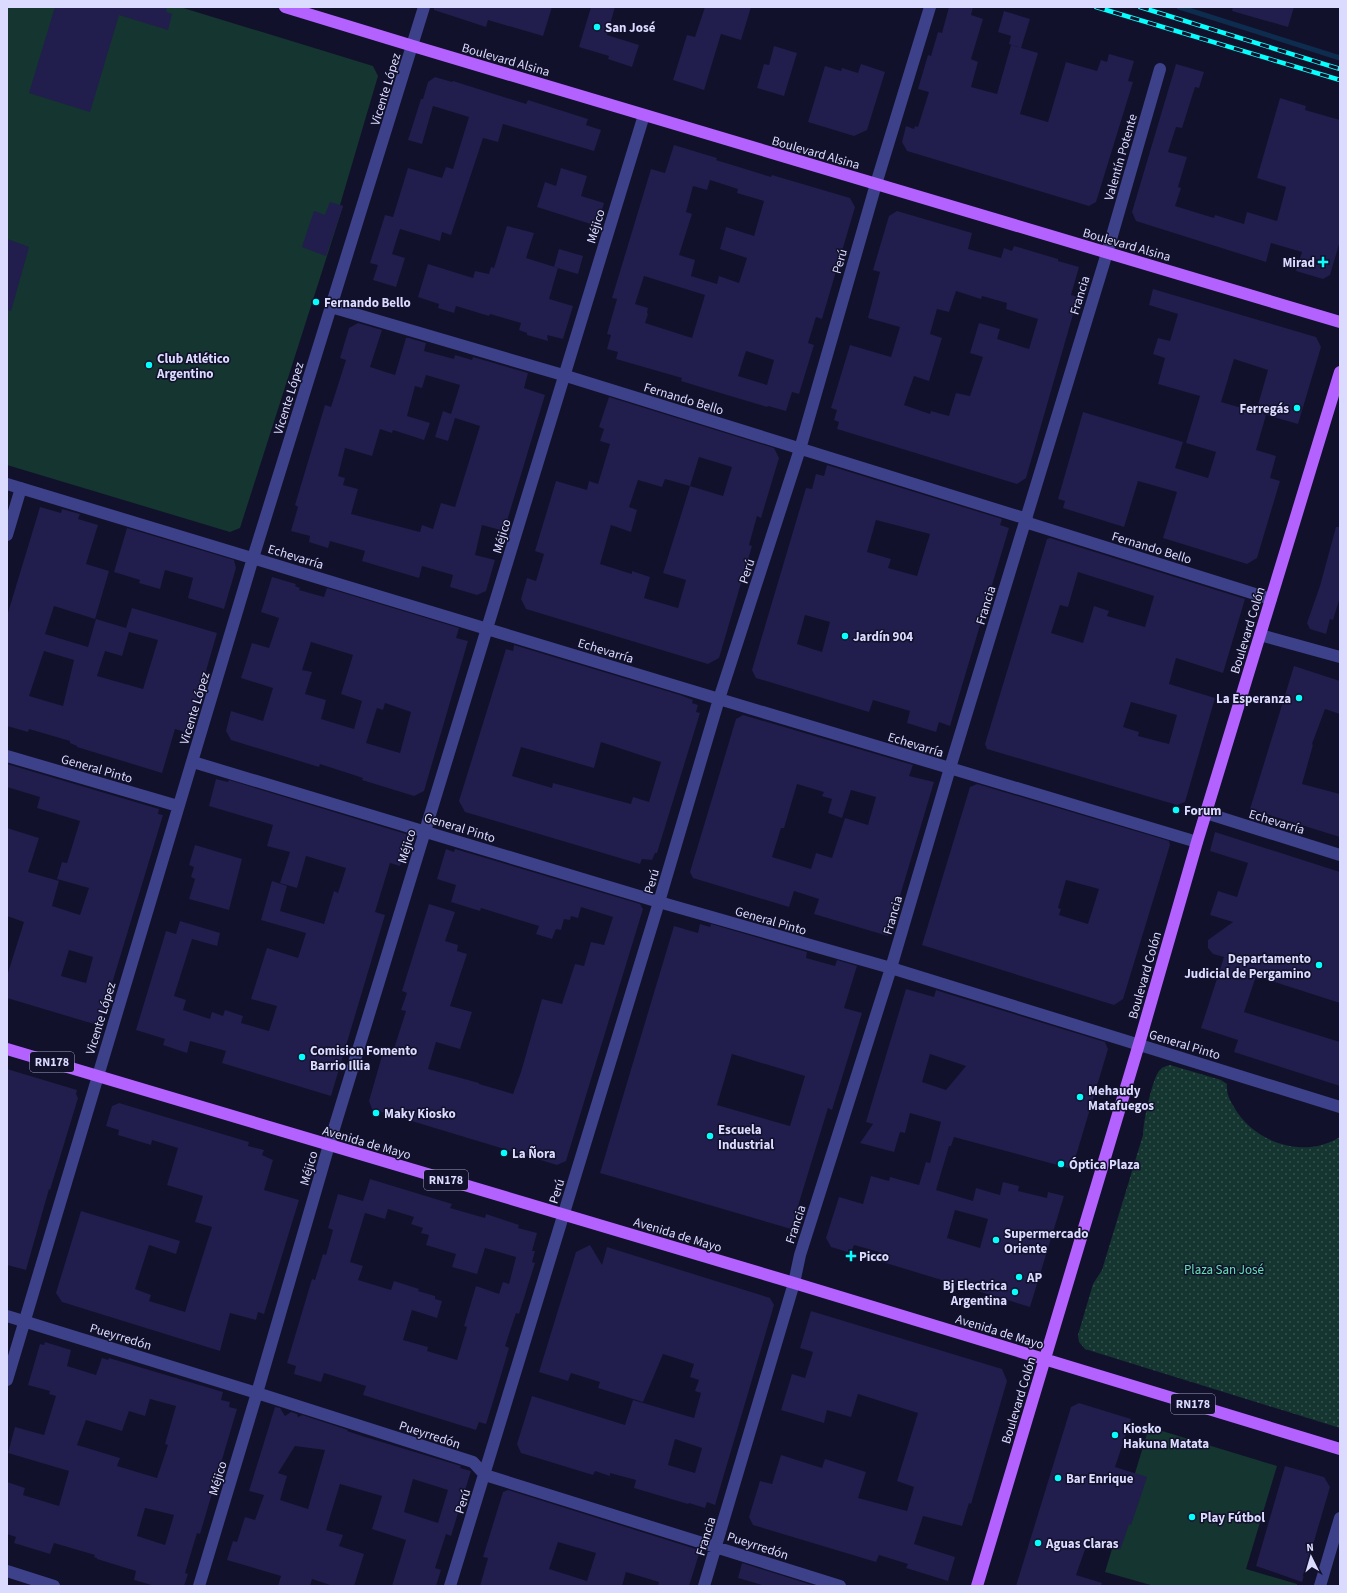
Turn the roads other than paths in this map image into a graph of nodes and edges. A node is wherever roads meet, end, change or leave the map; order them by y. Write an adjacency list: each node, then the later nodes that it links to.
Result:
1 (285, 7): 4 (main road, Boulevard Alsina)
2 (424, 7): 4 (street, Vicente López)
3 (930, 7): 7 (street, Perú)
4 (413, 46): 6 (main road, Boulevard Alsina); 9 (street, Vicente López)
5 (1160, 69): 8 (street, Valentín Potente)
6 (644, 115): 7 (main road, Boulevard Alsina); 12 (street, Méjico)
7 (876, 184): 8 (main road, Boulevard Alsina); 13 (street, Perú)
8 (1107, 253): 10 (main road, Boulevard Alsina); 16 (street, Francia)
9 (331, 307): 12 (street, Fernando Bello); 18 (street, Vicente López)
10 (1340, 322)
11 (1340, 372): 19 (main road, Boulevard Colón)
12 (564, 375): 13 (street, Fernando Bello); 20 (street, Méjico)
13 (800, 449): 16 (street, Fernando Bello); 23 (street, Perú)
14 (7, 484): 15 (street, Echevarría)
15 (21, 488): 17 (street); 18 (street, Echevarría)
16 (1026, 521): 19 (street, Fernando Bello); 26 (street, Francia)
17 (7, 535)
18 (253, 558): 20 (street, Echevarría); 25 (street, Vicente López)
19 (1271, 599): 21 (main road, Boulevard Colón)
20 (488, 629): 23 (street, Echevarría); 29 (street, Méjico)
21 (1260, 635): 22 (street); 28 (main road, Boulevard Colón)
22 (1340, 657)
23 (719, 699): 26 (street, Echevarría); 32 (street, Perú)
24 (7, 756): 27 (street, General Pinto)
25 (193, 762): 27 (street, Vicente López); 29 (street, General Pinto)
26 (950, 768): 30 (street, Echevarría); 33 (street, Francia)
27 (178, 806): 36 (street, Vicente López)
28 (1206, 813): 30 (main road, Boulevard Colón); 31 (street, Echevarría)
29 (425, 831): 32 (street, General Pinto); 38 (street, Méjico)
30 (1197, 842): 34 (main road, Boulevard Colón)
31 (1340, 855)
32 (659, 902): 33 (street, General Pinto); 39 (street, Perú)
33 (891, 968): 34 (street, General Pinto); 40 (street, Francia)
34 (1139, 1044): 37 (street, General Pinto); 43 (main road, Boulevard Colón)
35 (7, 1049): 36 (main road, Avenida de Mayo / RN178)
36 (98, 1075): 38 (main road, Avenida de Mayo / RN178); 42 (street, Vicente López)
37 (1340, 1107)
38 (329, 1145): 39 (main road, Avenida de Mayo / RN178); 45 (street, Méjico)
39 (563, 1214): 40 (main road, Avenida de Mayo / RN178); 47 (street, Perú)
40 (794, 1283): 43 (main road, Avenida de Mayo / RN178); 49 (street, Francia)
41 (7, 1316): 42 (street, Pueyrredón)
42 (25, 1321): 44 (street, Vicente López); 45 (street, Pueyrredón)
43 (1045, 1359): 46 (main road, Avenida de Mayo / RN178); 56 (main road, Boulevard Colón)
44 (7, 1380)
45 (257, 1393): 47 (street, Pueyrredón); 52 (street, Méjico)
46 (1340, 1449)
47 (485, 1474): 49 (street, Pueyrredón); 53 (street, Perú)
48 (1340, 1518): 57 (street)
49 (716, 1547): 54 (street, Francia); 55 (street, Pueyrredón)
50 (7, 1571): 51 (street)
51 (54, 1586)
52 (199, 1586)
53 (450, 1586)
54 (704, 1586)
55 (840, 1586)
56 (977, 1586)
57 (1320, 1586)

